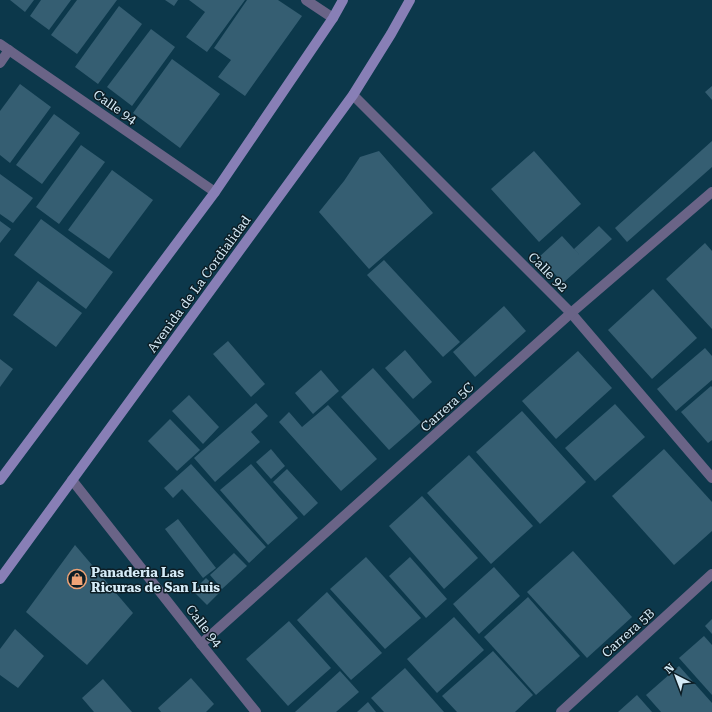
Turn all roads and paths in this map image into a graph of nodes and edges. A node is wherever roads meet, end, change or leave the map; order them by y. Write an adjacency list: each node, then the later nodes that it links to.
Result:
1 (306, 0): 4 (street)
2 (343, 0): 4 (main road)
3 (410, 0): 8 (main road, Avenida de La Cordialidad)
4 (333, 18): 9 (main road)
5 (0, 44): 6 (street, Calle 94)
6 (9, 50): 7 (street); 9 (street, Calle 94)
7 (0, 63)
8 (353, 95): 11 (street, Calle 92); 14 (main road, Avenida de La Cordialidad)
9 (215, 192): 13 (main road)
10 (712, 192): 11 (street, Carrera 5C)
11 (571, 313): 12 (street, Calle 92); 17 (street, Carrera 5C)
12 (712, 478)
13 (0, 480)
14 (72, 480): 16 (main road, Avenida de La Cordialidad); 17 (street, Calle 94)
15 (712, 574): 19 (street, Carrera 5B)
16 (0, 579)
17 (201, 644): 18 (street, Calle 94)
18 (256, 712)
19 (561, 712)

